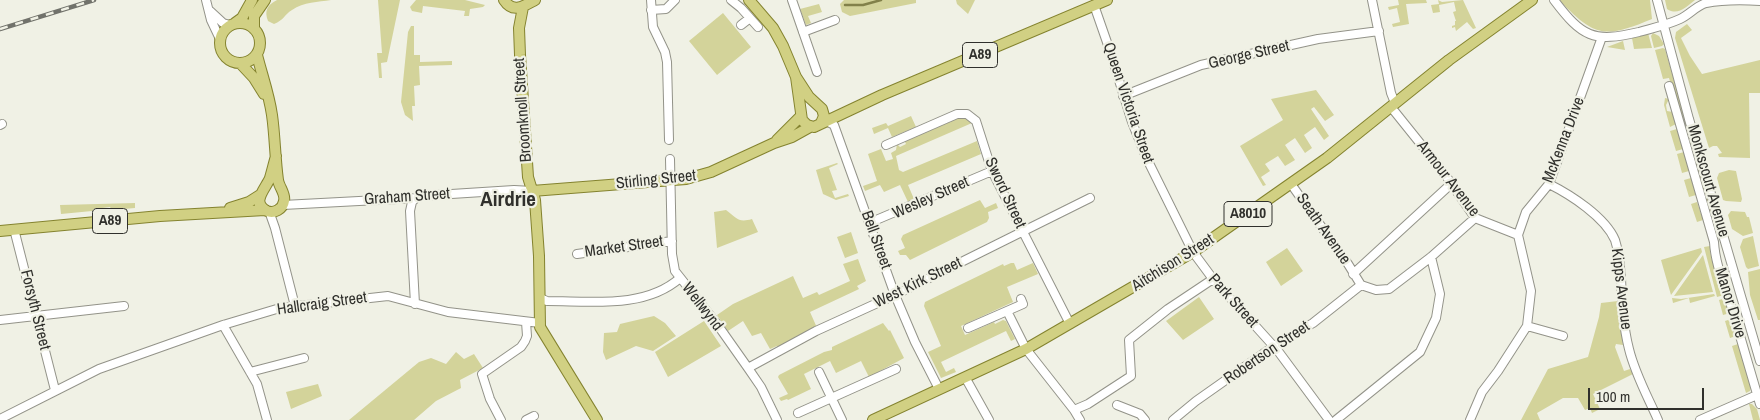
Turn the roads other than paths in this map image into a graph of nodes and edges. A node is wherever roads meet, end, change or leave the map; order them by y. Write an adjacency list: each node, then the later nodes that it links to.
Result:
1 (206, 0): 18 (street)
2 (252, 0): 22 (main road)
3 (264, 0): 27 (main road)
4 (651, 0): 19 (street)
5 (675, 0): 19 (street)
6 (731, 0): 20 (street)
7 (749, 0): 35 (main road)
8 (792, 0): 29 (street)
9 (1107, 0): 17 (main road, A89)
10 (1372, 0): 28 (street)
11 (1532, 0): 39 (main road, Aitchison Street / A8010)
12 (1554, 0): 30 (street)
13 (1657, 0): 24 (street, Monkscourt Avenue)
14 (1760, 1): 24 (street)
15 (504, 3): 16 (main road); 26 (main road, Broomknoll Street)
16 (529, 3): 26 (main road, Broomknoll Street)
17 (1094, 5): 37 (street, Queen Victoria Street); 40 (main road, A89)
18 (208, 9): 22 (street); 31 (street)
19 (651, 10): 47 (street)
20 (750, 18): 23 (street); 25 (street)
21 (835, 20): 29 (street)
22 (232, 24): 27 (main road); 31 (main road)
23 (741, 25)
24 (1663, 25): 30 (street); 43 (street, Monkscourt Avenue)
25 (758, 26)
26 (519, 28): 58 (main road, Broomknoll Street)
27 (254, 29): 32 (main road)
28 (1379, 31): 37 (street, George Street); 39 (street)
29 (803, 32): 34 (street)
30 (1602, 37): 56 (street, McKenna Drive)
31 (220, 39): 33 (main road)
32 (257, 55): 33 (main road); 41 (main road)
33 (240, 63): 41 (main road)
34 (817, 72)
35 (796, 77): 38 (main road); 42 (main road)
36 (1669, 86): 44 (street, Manor Drive)
37 (1123, 96): 73 (street, Queen Victoria Street)
38 (818, 105): 40 (main road, A89); 42 (main road); 45 (main road)
39 (1393, 105): 54 (main road, Aitchison Street / A8010); 55 (street, Armour Avenue)
40 (852, 109): 45 (main road, A89)
41 (272, 114): 50 (main road)
42 (801, 114): 46 (main road); 48 (main road, Stirling Street)
43 (1689, 119): 44 (street); 99 (street, Monkscourt Avenue)
44 (1678, 121): 107 (street, Manor Drive)
45 (824, 122): 46 (main road); 66 (street, Bell Street)
46 (810, 127): 48 (main road, Stirling Street)
47 (670, 140)
48 (774, 143): 53 (main road, Stirling Street)
49 (886, 144): 52 (street, Sword Street)
50 (276, 156): 57 (main road); 59 (main road)
51 (670, 160): 53 (street, Wellwynd)
52 (992, 171): 66 (street, Wesley Street); 70 (street, Sword Street)
53 (672, 181): 58 (main road, Stirling Street); 72 (street, Wellwynd)
54 (1291, 184): 73 (main road, Aitchison Street / A8010); 76 (street, Seath Avenue)
55 (1451, 184): 65 (street, Armour Avenue); 76 (street)
56 (1549, 184): 71 (street, McKenna Drive); 129 (street, Kipps Avenue)
57 (280, 189): 59 (main road, A89); 62 (main road)
58 (532, 191): 60 (street, Graham Street); 81 (main road, Broomknoll Street)
59 (262, 192): 63 (main road); 64 (main road, A89)
60 (416, 198): 62 (street, Graham Street); 83 (street)
61 (1090, 198): 70 (street, West Kirk Street)
62 (282, 207): 63 (main road, A89); 67 (street)
63 (267, 211): 64 (main road, A89); 67 (street)
64 (220, 212): 68 (main road, A89)
65 (1475, 218): 71 (street, Armour Avenue); 75 (street)
66 (869, 223): 80 (street, Bell Street)
67 (275, 228): 85 (street)
68 (14, 229): 69 (main road, A89); 87 (street, Forsyth Street)
69 (0, 230)
70 (1023, 231): 80 (street, West Kirk Street); 91 (street, Sword Street)
71 (1518, 235): 93 (street)
72 (672, 241): 74 (street, Market Street); 77 (street, Wellwynd)
73 (1194, 252): 78 (street, Park Street); 91 (main road, Aitchison Street / A8010)
74 (577, 254)
75 (1431, 257): 79 (street); 127 (street)
76 (1354, 274): 79 (street)
77 (680, 278): 81 (street); 100 (street, Wellwynd)
78 (1213, 279): 96 (street, Park Street); 111 (street)
79 (1361, 286): 96 (street, Robertson Street)
80 (895, 295): 100 (street, West Kirk Street); 105 (street, Bell Street)
81 (540, 298): 90 (main road, Broomknoll Street)
82 (1021, 299): 86 (street)
83 (415, 304): 85 (street, Hallcraig Street); 89 (street, Hallcraig Street)
84 (124, 306): 87 (street)
85 (295, 306): 92 (street, Hallcraig Street)
86 (1007, 311): 94 (street); 97 (street)
87 (36, 316): 88 (street); 106 (street, Forsyth Street)
88 (0, 320)
89 (526, 322): 90 (street, Hallcraig Street); 116 (street)
90 (540, 324): 118 (main road)
91 (1070, 324): 97 (main road, Aitchison Street / A8010)
92 (223, 325): 102 (street); 106 (street, Hallcraig Street)
93 (1527, 326): 95 (street); 128 (street)
94 (968, 328)
95 (1563, 336)
96 (1274, 346): 125 (street, Robertson Street); 126 (street, Park Street)
97 (1026, 349): 104 (main road, Aitchison Street / A8010); 111 (street)
98 (304, 358): 102 (street)
99 (1760, 361)
100 (748, 368): 119 (street, Wellwynd)
101 (896, 369): 108 (street)
102 (250, 372): 115 (street)
103 (819, 372): 108 (street)
104 (965, 377): 105 (main road, Aitchison Street / A8010); 122 (street)
105 (939, 389): 121 (main road, A8010)
106 (55, 390): 114 (street, Hallcraig Street)
107 (1758, 395): 109 (street, Manor Drive); 130 (street)
108 (832, 399): 112 (street); 120 (street)
109 (1760, 404)
110 (1116, 405): 124 (street)
111 (1074, 410): 123 (street)
112 (798, 413)
113 (534, 416): 117 (street)
114 (0, 419)
115 (267, 420)
116 (502, 420)
117 (526, 420)
118 (597, 420)
119 (777, 420)
120 (842, 420)
121 (873, 420)
122 (989, 420)
123 (1080, 420)
124 (1145, 420)
125 (1173, 420)
126 (1329, 420)
127 (1336, 420)
128 (1470, 420)
129 (1658, 420)
130 (1700, 420)

